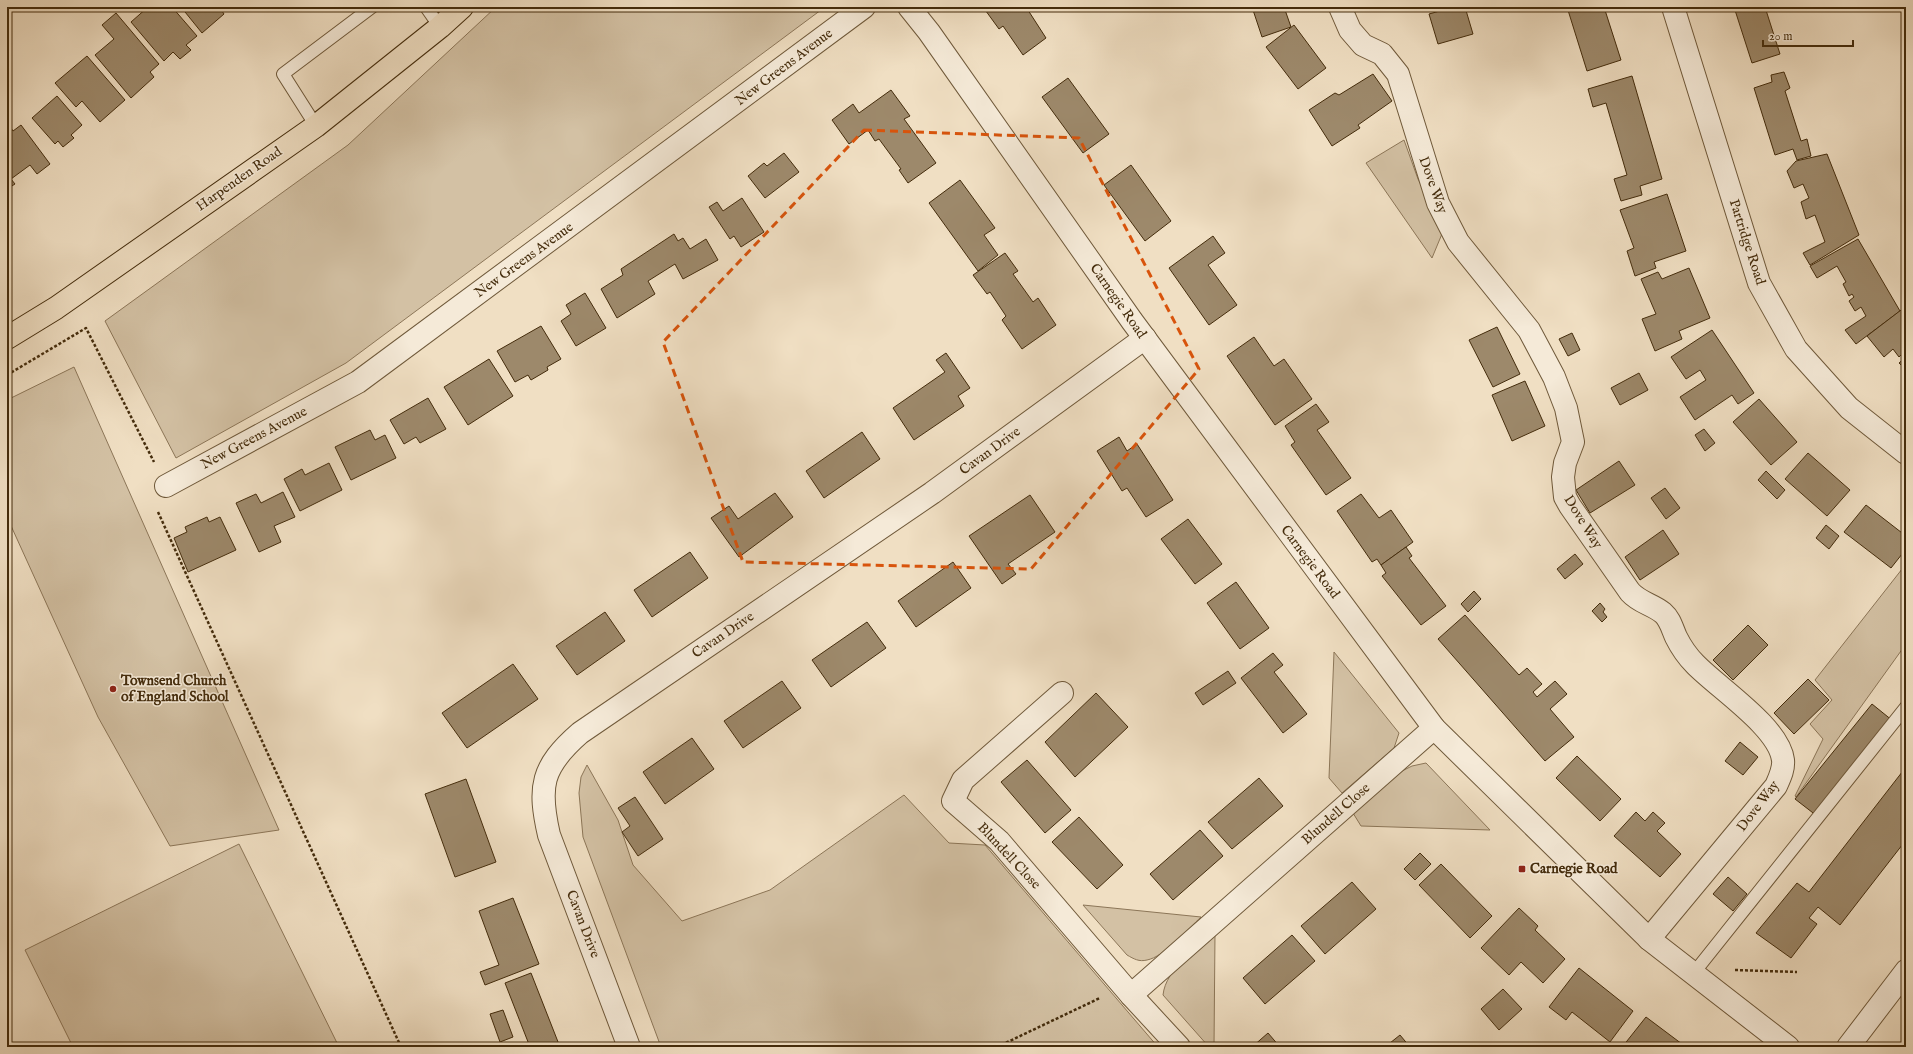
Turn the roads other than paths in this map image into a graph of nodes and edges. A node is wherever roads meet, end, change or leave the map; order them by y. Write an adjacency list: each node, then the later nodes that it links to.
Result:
1 (372, 7): 9 (lane)
2 (426, 7): 8 (lane)
3 (462, 7): 8 (main road, Harpenden Road)
4 (864, 7): 13 (street, New Greens Avenue)
5 (908, 7): 11 (street, Carnegie Road)
6 (1340, 7): 17 (street, Dove Way)
7 (1673, 7): 12 (street, Partridge Road)
8 (440, 27): 9 (main road, Harpenden Road)
9 (316, 126): 10 (main road, Harpenden Road)
10 (7, 338)
11 (1145, 338): 16 (street, Carnegie Road); 21 (street, Cavan Drive)
12 (1906, 453)
13 (166, 486)
14 (1062, 693): 20 (street, Blundell Close)
15 (1906, 707): 19 (lane)
16 (1434, 728): 17 (street, Carnegie Road); 20 (street, Blundell Close)
17 (1649, 939): 19 (street, Carnegie Road)
18 (1906, 972): 24 (street)
19 (1693, 974): 23 (street, Carnegie Road)
20 (1127, 991): 22 (street, Blundell Close)
21 (629, 1047)
22 (1179, 1047)
23 (1788, 1047)
24 (1848, 1047)

